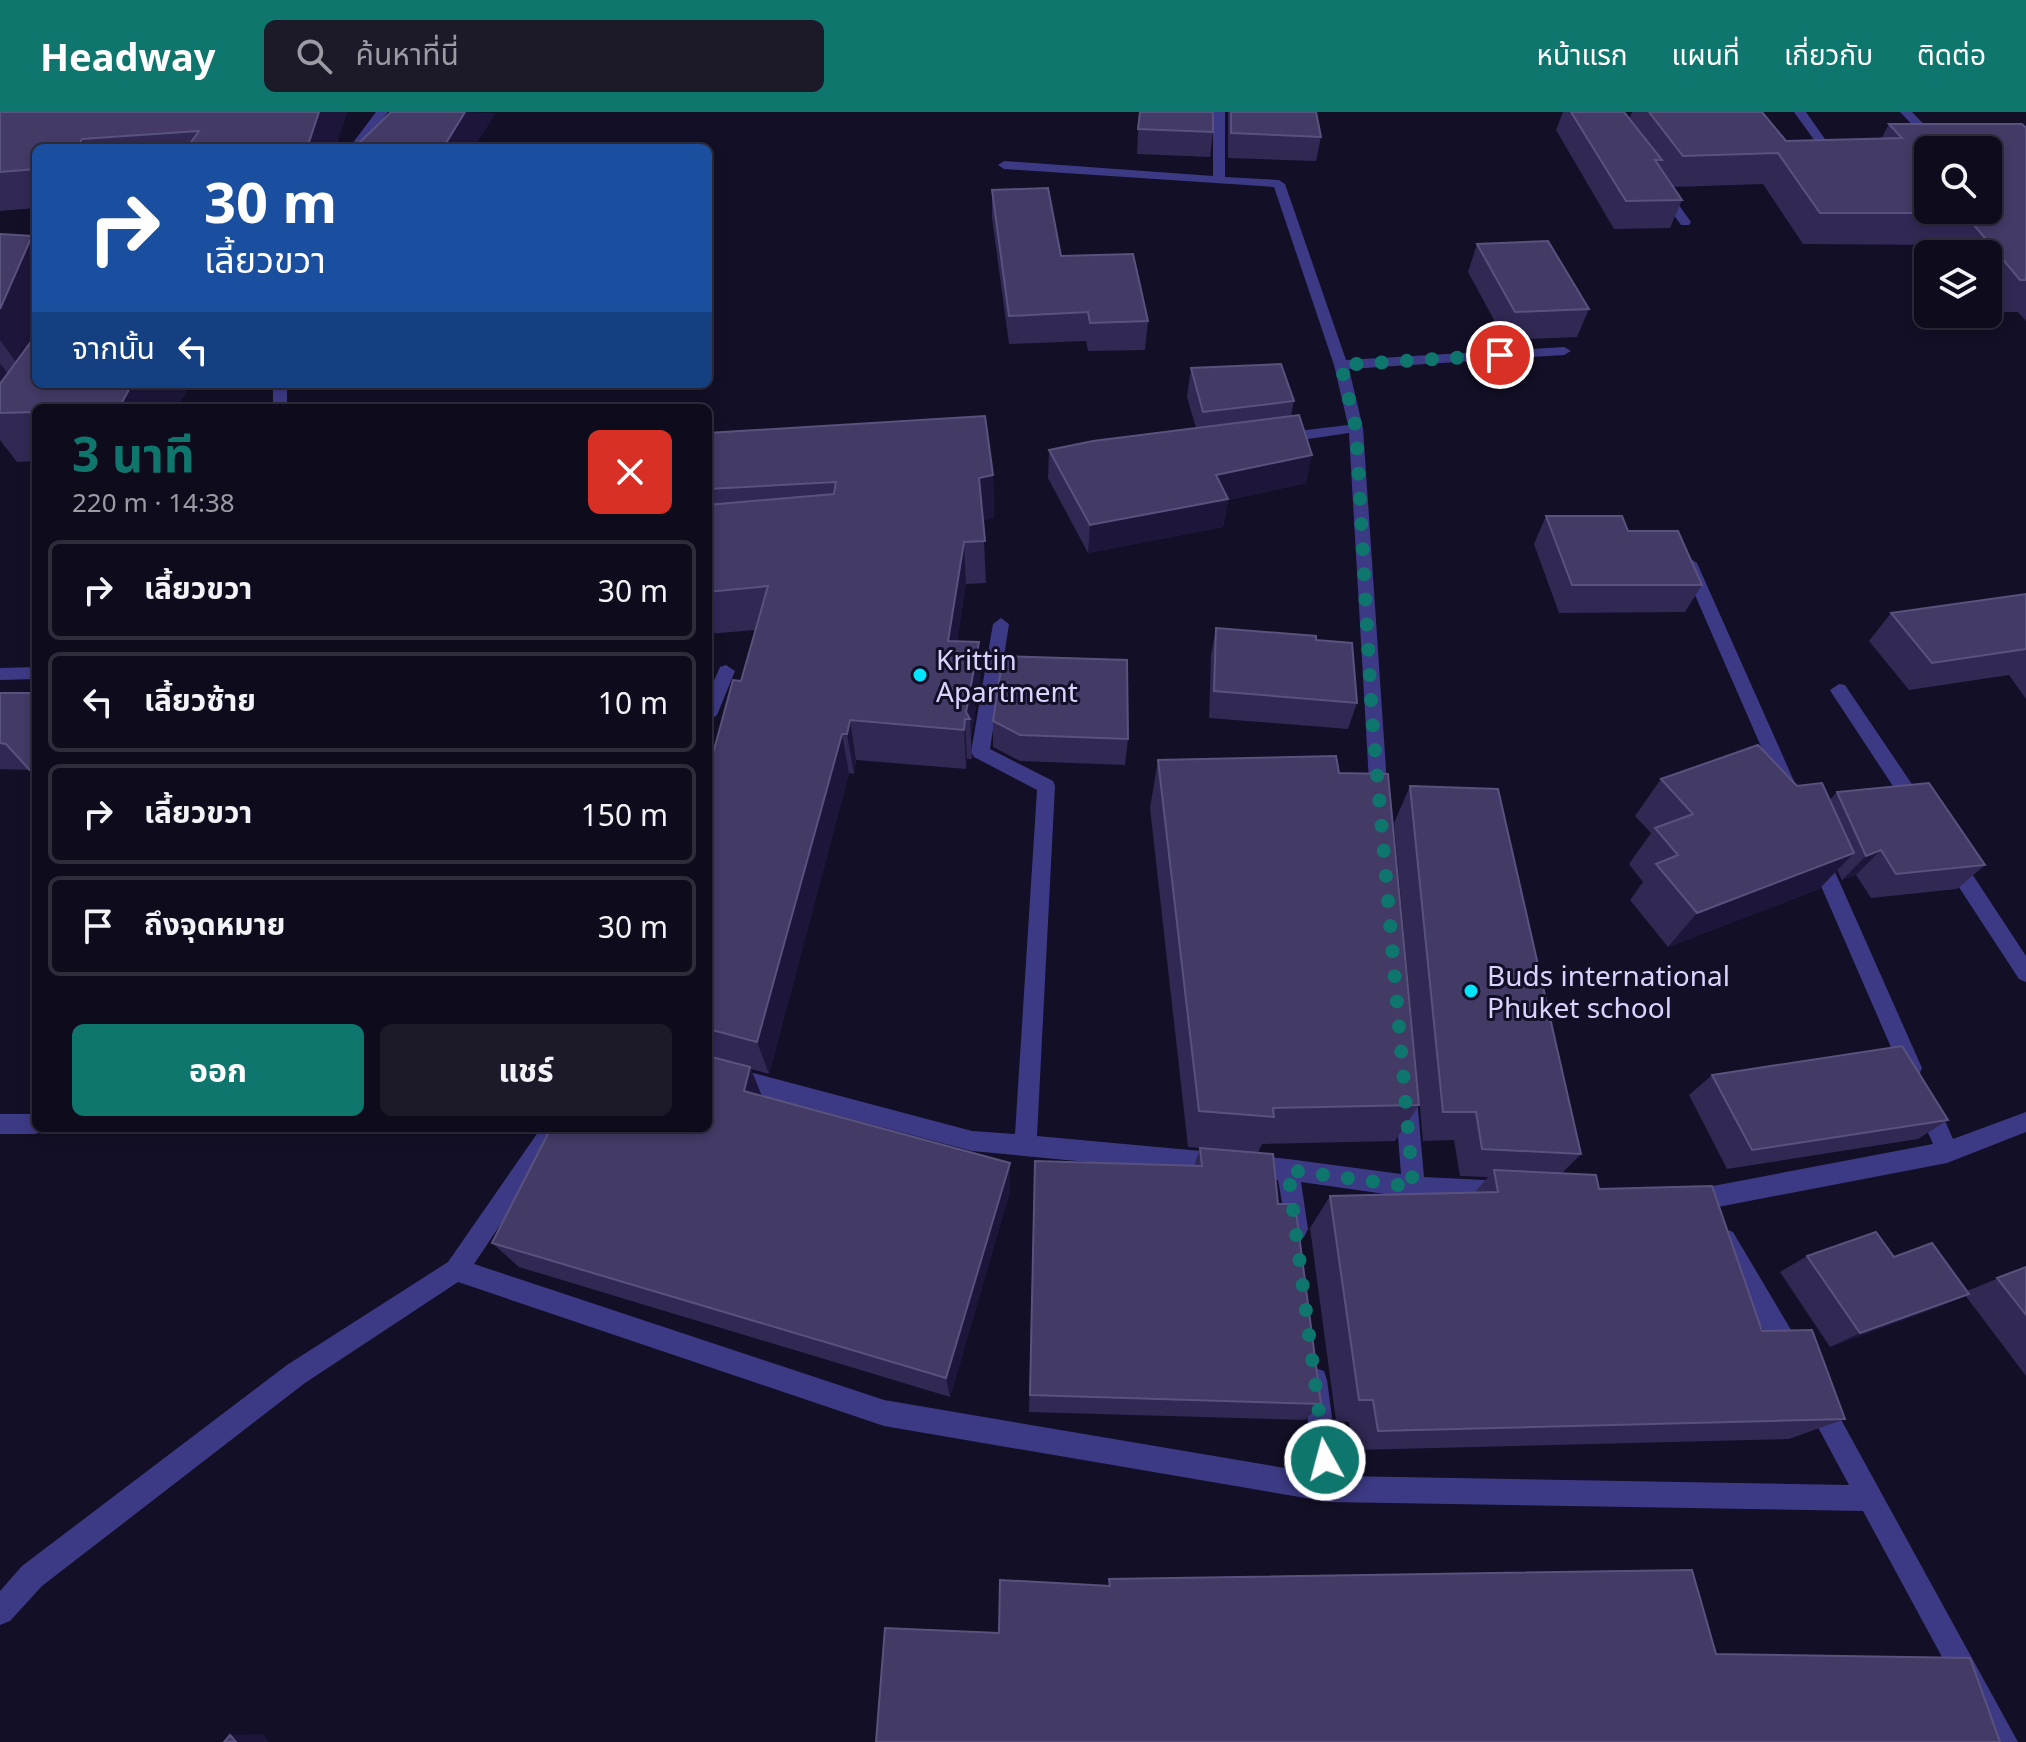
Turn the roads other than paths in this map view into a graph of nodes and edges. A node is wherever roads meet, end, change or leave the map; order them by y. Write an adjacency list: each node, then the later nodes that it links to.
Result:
1 (382, 112): 6 (street)
2 (1219, 112): 10 (street)
3 (1800, 112): 7 (street)
4 (1906, 112): 5 (street)
5 (1929, 136)
6 (358, 144)
7 (1826, 149)
8 (1004, 165): 10 (street)
9 (1650, 173): 11 (street)
10 (1219, 181): 13 (street)
11 (1685, 222)
12 (1564, 351): 13 (street)
13 (1341, 365): 14 (street)
14 (1356, 428): 15 (street); 24 (street)
15 (1265, 440)
16 (1688, 559): 23 (street)
17 (1001, 624): 35 (street)
18 (726, 671): 22 (street)
19 (32, 673): 20 (street)
20 (0, 674)
21 (1839, 690): 25 (street)
22 (712, 705)
23 (1795, 805)
24 (1380, 811)
25 (1924, 818)
26 (1808, 834): 36 (street)
27 (1941, 844): 28 (street)
28 (2026, 973)
29 (712, 1072): 35 (street)
30 (1404, 1077): 38 (street)
31 (2026, 1122): 36 (street)
32 (0, 1124): 33 (street)
33 (32, 1124)
34 (551, 1132): 43 (street)
35 (1025, 1146): 37 (street)
36 (1947, 1152): 41 (street)
37 (1288, 1170): 38 (street); 42 (street)
38 (1413, 1187): 39 (street)
39 (1520, 1192)
40 (1673, 1200): 41 (street)
41 (1704, 1202): 46 (street)
42 (1298, 1246)
43 (456, 1270): 45 (street); 47 (street)
44 (1311, 1352): 45 (street)
45 (1329, 1489): 46 (street)
46 (1872, 1498): 48 (street)
47 (0, 1611)
48 (2004, 1742)

